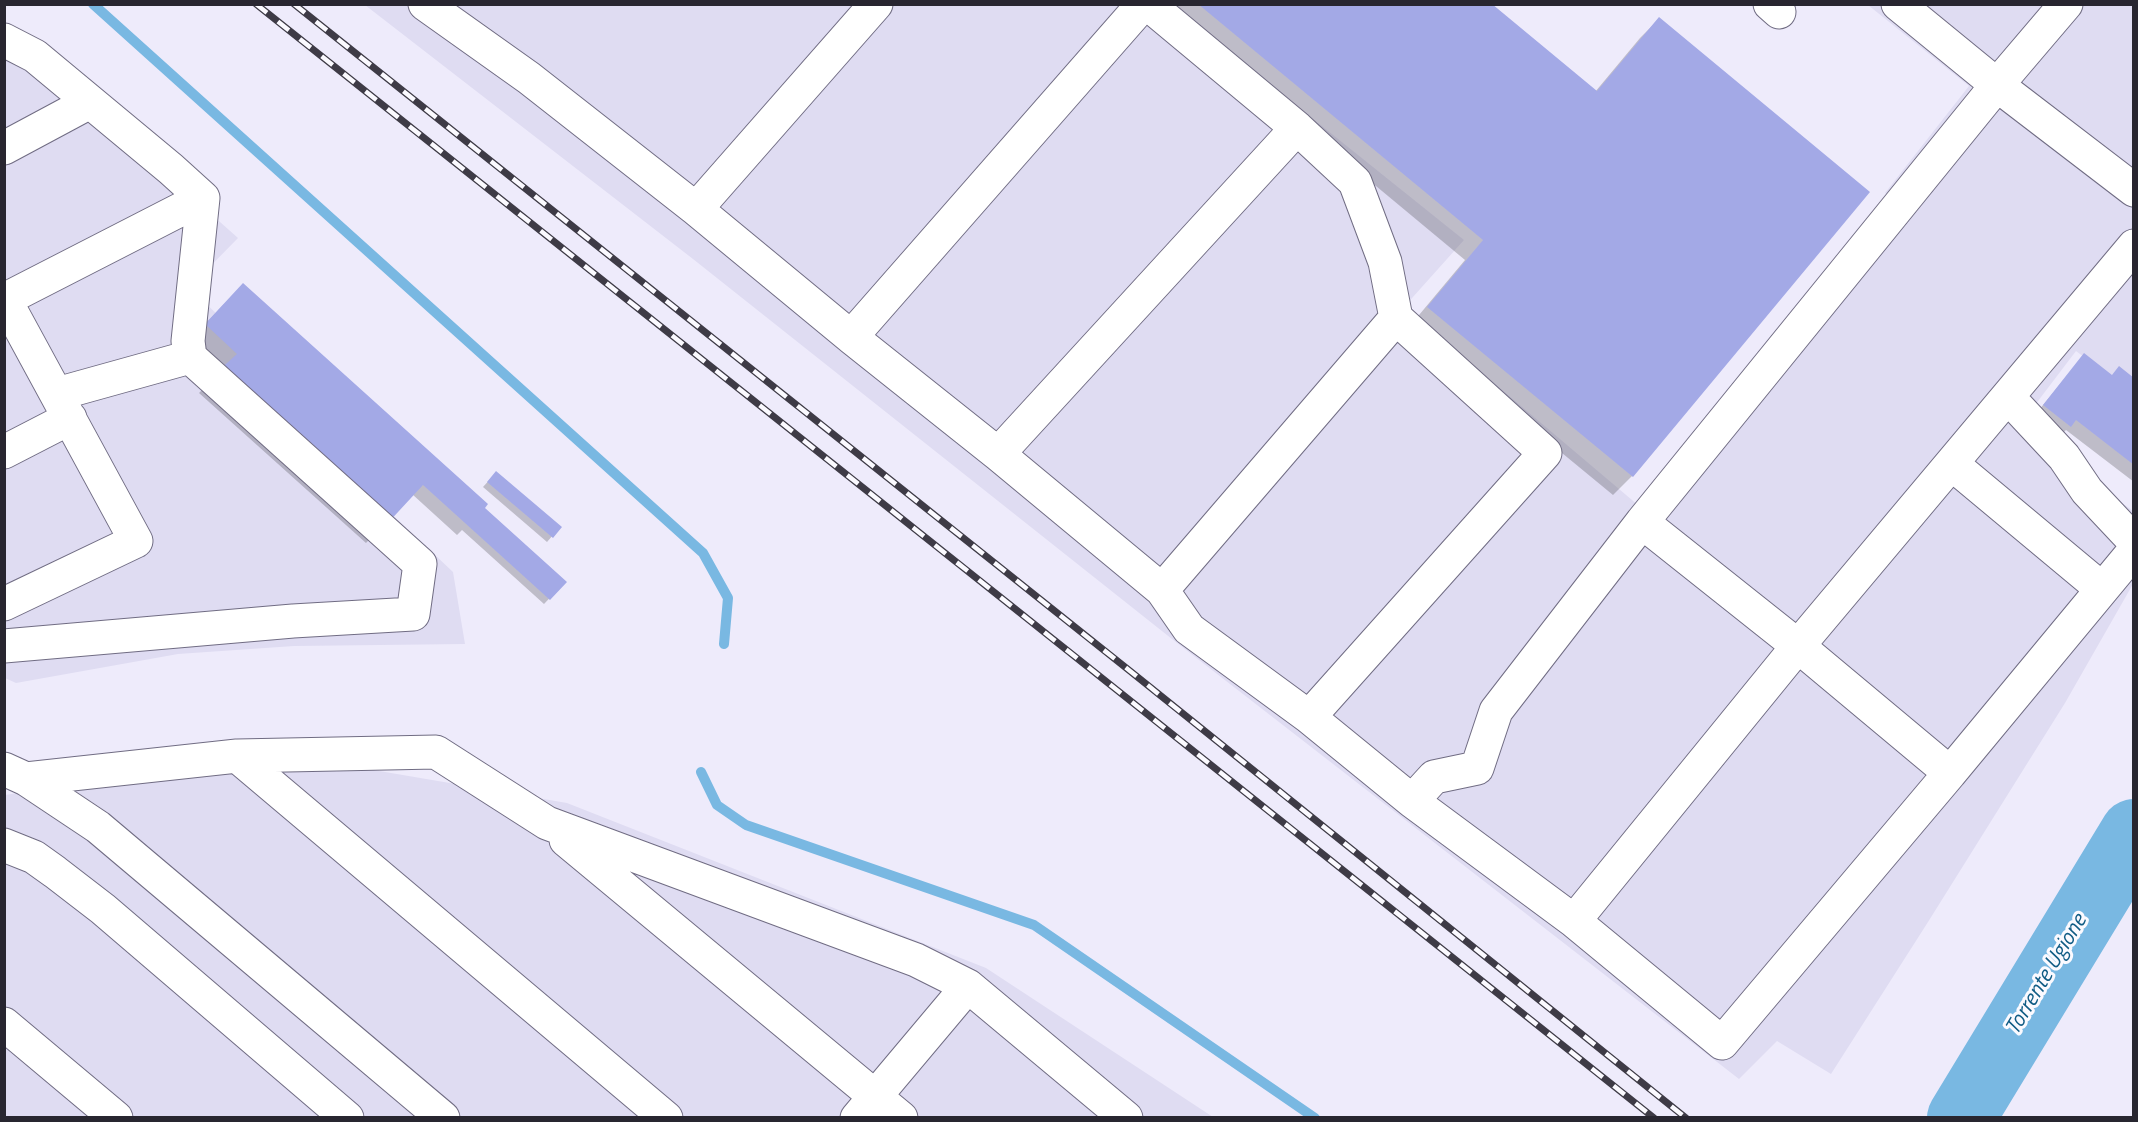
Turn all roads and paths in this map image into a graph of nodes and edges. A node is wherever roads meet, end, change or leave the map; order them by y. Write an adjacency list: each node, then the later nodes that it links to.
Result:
1 (425, 4): 14 (lane)
2 (876, 4): 14 (lane)
3 (1143, 4): 18 (lane)
4 (1148, 4): 10 (lane)
5 (1898, 4): 8 (lane)
6 (2066, 4): 8 (lane)
7 (4, 40): 9 (lane)
8 (1996, 85): 12 (lane); 25 (lane)
9 (88, 103): 11 (lane); 13 (lane)
10 (1297, 128): 17 (lane); 23 (lane)
11 (4, 148)
12 (2133, 190)
13 (203, 198): 16 (lane); 19 (lane)
14 (696, 209): 18 (lane)
15 (2133, 246): 20 (lane)
16 (5, 300): 21 (lane)
17 (1396, 318): 28 (lane); 33 (lane)
18 (851, 337): 23 (lane)
19 (190, 357): 21 (lane); 32 (lane)
20 (2008, 397): 24 (lane); 26 (lane)
21 (63, 406): 22 (lane); 30 (lane)
22 (4, 452)
23 (998, 454): 28 (lane)
24 (1952, 464): 29 (lane); 31 (lane)
25 (1642, 522): 31 (lane); 37 (lane)
26 (2133, 541)
27 (2133, 551): 29 (lane)
28 (1162, 590): 33 (lane)
29 (2102, 590): 35 (lane)
30 (4, 604)
31 (1798, 645): 35 (lane); 40 (lane)
32 (4, 646)
33 (1309, 717): 37 (lane)
34 (237, 756): 36 (lane); 38 (lane); 47 (lane)
35 (1950, 773): 40 (lane)
36 (15, 774): 46 (lane)
37 (1412, 801): 40 (lane)
38 (547, 823): 41 (lane); 43 (lane)
39 (4, 845): 45 (lane)
40 (1574, 921)
41 (968, 986): 43 (lane); 49 (lane)
42 (4, 1024): 44 (lane)
43 (866, 1107): 48 (lane)
44 (116, 1118)
45 (347, 1118)
46 (443, 1118)
47 (666, 1118)
48 (901, 1118)
49 (1126, 1118)

